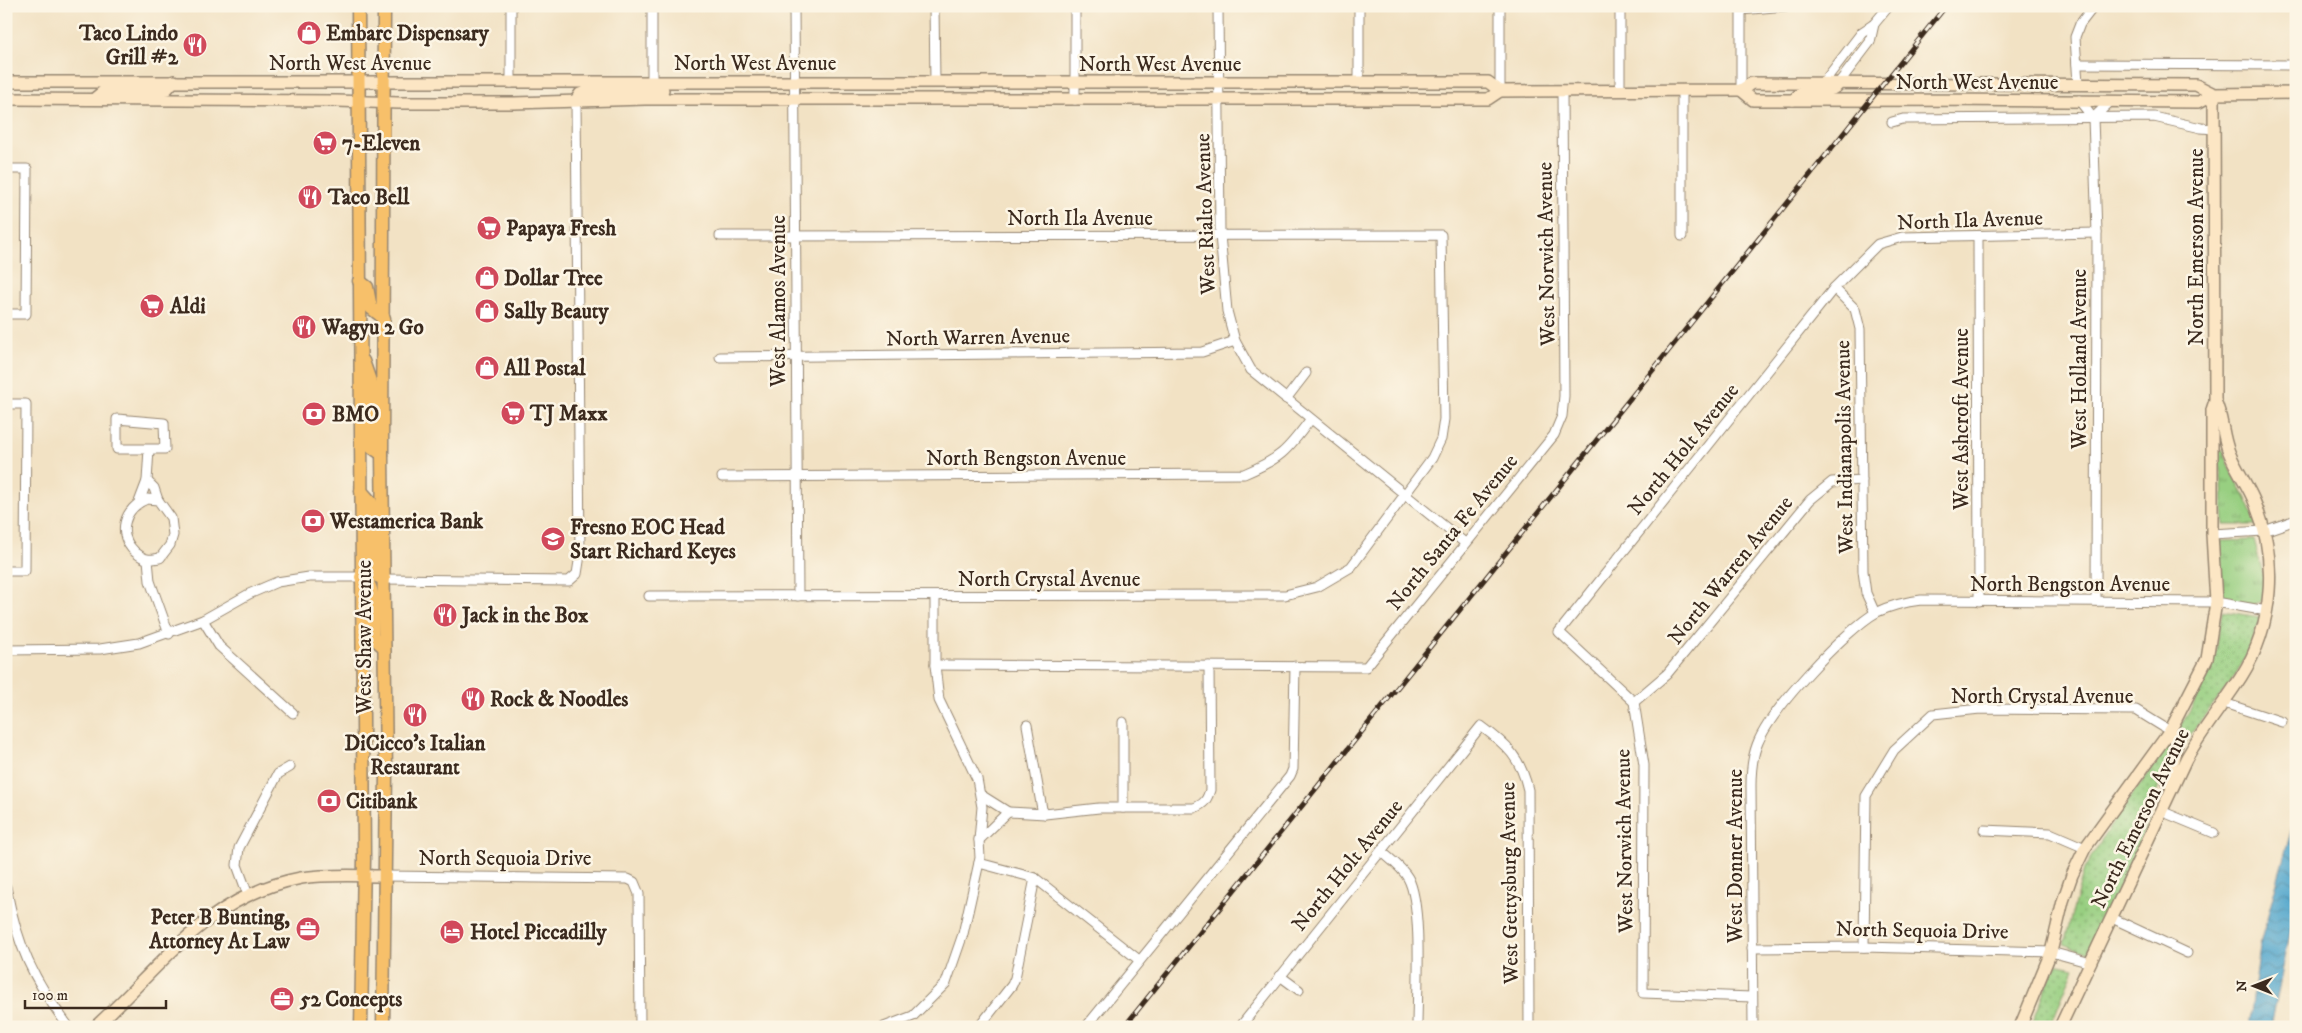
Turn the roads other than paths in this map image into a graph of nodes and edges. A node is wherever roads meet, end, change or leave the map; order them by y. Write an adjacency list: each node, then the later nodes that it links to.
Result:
1 (358, 6): 20 (main road, West Shaw Avenue)
2 (384, 6): 21 (main road, West Shaw Avenue)
3 (511, 6): 28 (street)
4 (652, 6): 22 (street)
5 (794, 6): 24 (street, West Alamos Avenue)
6 (934, 6): 25 (street)
7 (1075, 6): 26 (street)
8 (1218, 6): 29 (street, West Rialto Avenue)
9 (1358, 6): 30 (street)
10 (1500, 6): 35 (street)
11 (1620, 6): 36 (street)
12 (1786, 6): 15 (street)
13 (1889, 6): 16 (street)
14 (2094, 6): 17 (street)
15 (1741, 8): 34 (street)
16 (1874, 24): 31 (street); 32 (street)
17 (2077, 64): 18 (street); 33 (street)
18 (2296, 65)
19 (174, 81): 20 (main road, North West Avenue); 27 (main road, North West Avenue); 42 (main road)
20 (358, 82): 21 (main road, North West Avenue); 50 (main road, West Shaw Avenue)
21 (385, 82): 28 (main road, North West Avenue); 51 (main road, West Shaw Avenue)
22 (652, 82): 23 (main road, North West Avenue); 28 (main road, North West Avenue)
23 (686, 82): 24 (main road, North West Avenue); 44 (main road)
24 (794, 82): 25 (main road, North West Avenue); 43 (street, West Alamos Avenue)
25 (934, 82): 26 (main road, North West Avenue)
26 (1075, 82): 29 (main road, North West Avenue); 45 (street)
27 (8, 83)
28 (511, 83)
29 (1218, 83): 30 (main road, North West Avenue); 46 (street, West Rialto Avenue)
30 (1359, 83): 35 (main road, North West Avenue)
31 (1823, 84): 32 (main road, North West Avenue); 34 (main road, North West Avenue)
32 (1838, 84): 33 (main road, North West Avenue); 47 (main road)
33 (2078, 84): 40 (main road, North West Avenue); 48 (main road)
34 (1741, 90): 37 (main road, North West Avenue); 47 (main road, North West Avenue)
35 (1500, 91): 38 (main road, North West Avenue); 46 (main road, North West Avenue)
36 (1620, 91): 37 (main road, North West Avenue); 38 (main road, North West Avenue)
37 (1682, 91): 60 (street)
38 (1562, 92): 74 (street, West Norwich Avenue)
39 (2296, 93): 40 (main road, North West Avenue)
40 (2214, 94): 49 (main road, North West Avenue); 54 (main road, North Emerson Avenue)
41 (6, 99): 42 (main road, North West Avenue)
42 (94, 99): 50 (main road, North West Avenue)
43 (794, 99): 44 (main road, North West Avenue); 45 (main road, North West Avenue); 59 (street, West Alamos Avenue)
44 (576, 100): 51 (main road, North West Avenue); 93 (street)
45 (1075, 100): 46 (main road, North West Avenue)
46 (1219, 100): 57 (street, West Rialto Avenue)
47 (1793, 100): 48 (main road, North West Avenue)
48 (2079, 100): 49 (main road, North West Avenue); 52 (street)
49 (2111, 101): 52 (street)
50 (358, 102): 51 (main road, North West Avenue); 62 (main road, West Shaw Avenue)
51 (385, 103): 65 (main road, West Shaw Avenue)
52 (2093, 118): 53 (street); 54 (street); 56 (street, West Holland Avenue)
53 (1892, 122)
54 (2215, 130): 72 (main road, North Emerson Avenue)
55 (6, 169): 64 (street)
56 (2097, 233): 61 (street, North Ila Avenue); 98 (street, West Holland Avenue)
57 (1220, 235): 59 (street, North Ila Avenue); 66 (street, West Rialto Avenue); 83 (street, North Ila Avenue)
58 (720, 236): 59 (street, North Ila Avenue)
59 (795, 236): 69 (street, West Alamos Avenue)
60 (1682, 236)
61 (1978, 236): 63 (street, North Ila Avenue); 97 (street, West Ashcroft Avenue)
62 (359, 281): 65 (main road); 67 (main road, West Shaw Avenue)
63 (1834, 288): 80 (street, West Indianapolis Avenue); 109 (street, North Holt Avenue)
64 (6, 314)
65 (384, 318): 77 (main road, West Shaw Avenue)
66 (1235, 341): 69 (street, North Warren Avenue); 71 (street, West Rialto Avenue)
67 (359, 352): 77 (main road); 82 (main road, West Shaw Avenue)
68 (720, 357): 69 (street, North Warren Avenue)
69 (796, 357): 79 (street, West Alamos Avenue)
70 (1306, 373): 71 (street)
71 (1286, 399): 75 (street, West Rialto Avenue)
72 (2215, 401): 87 (main road, North Emerson Avenue); 88 (main road, North Emerson Avenue)
73 (6, 404): 91 (street)
74 (1562, 416): 89 (street, North Santa Fe Avenue)
75 (1310, 420): 79 (street, North Bengston Avenue); 83 (street, West Rialto Avenue)
76 (148, 449): 76 (street); 81 (street)
77 (382, 454): 93 (main road, West Shaw Avenue)
78 (722, 477): 79 (street, North Bengston Avenue)
79 (797, 477): 95 (street, West Alamos Avenue)
80 (1862, 480): 101 (street, West Indianapolis Avenue); 109 (street, North Warren Avenue)
81 (147, 481): 84 (street); 85 (street)
82 (361, 490): 92 (main road, West Shaw Avenue); 93 (main road)
83 (1405, 493): 89 (street, West Rialto Avenue); 96 (street, North Crystal Avenue)
84 (158, 500): 85 (street); 90 (street)
85 (139, 502): 90 (street)
86 (2296, 520): 87 (street)
87 (2264, 532): 88 (street); 100 (main road, North Emerson Avenue)
88 (2212, 534): 99 (main road, North Emerson Avenue)
89 (1465, 542): 108 (street, North Santa Fe Avenue)
90 (148, 560): 103 (street)
91 (6, 571)
92 (361, 577): 102 (street); 104 (main road); 129 (main road, West Shaw Avenue)
93 (384, 579): 104 (main road, West Shaw Avenue)
94 (649, 596): 95 (street, North Crystal Avenue)
95 (798, 596): 96 (street, North Crystal Avenue)
96 (935, 597): 106 (street)
97 (1979, 601): 98 (street, North Bengston Avenue); 101 (street, North Bengston Avenue)
98 (2096, 601): 99 (street, North Bengston Avenue)
99 (2216, 602): 100 (street, North Bengston Avenue); 116 (main road, North Emerson Avenue)
100 (2267, 611): 110 (main road, North Emerson Avenue)
101 (1875, 613): 135 (street, West Donner Avenue)
102 (203, 620): 103 (street); 111 (street)
103 (169, 634): 105 (street)
104 (384, 647): 129 (main road, West Shaw Avenue)
105 (6, 650)
106 (936, 665): 107 (street); 118 (street)
107 (1209, 666): 108 (street); 119 (street)
108 (1295, 666): 138 (street)
109 (1634, 702): 142 (street, West Norwich Avenue)
110 (2224, 703): 113 (street); 120 (main road, North Emerson Avenue)
111 (294, 713)
112 (1123, 722): 119 (street)
113 (2282, 722)
114 (1027, 725): 122 (street)
115 (1481, 726): 127 (street, North Holt Avenue); 153 (street, West Gettysburg Avenue)
116 (2170, 731): 120 (main road); 126 (main road, North Emerson Avenue); 134 (street, North Crystal Avenue)
117 (290, 767): 132 (street)
118 (981, 796): 121 (street); 125 (street)
119 (1123, 808): 122 (street)
120 (2160, 811): 124 (street); 133 (main road, North Emerson Avenue)
121 (1008, 812): 122 (street); 125 (street)
122 (1045, 814)
123 (1984, 830): 126 (street)
124 (2214, 833)
125 (979, 840): 128 (street)
126 (2085, 848): 136 (main road, North Emerson Avenue)
127 (1381, 851): 140 (street, North Holt Avenue); 152 (street)
128 (979, 863): 130 (street); 148 (street)
129 (374, 876): 132 (main road); 145 (main road, West Shaw Avenue); 146 (main road, West Shaw Avenue); 147 (street, North Sequoia Drive)
130 (1035, 878): 138 (street); 149 (street)
131 (6, 887): 143 (street)
132 (248, 895): 144 (main road)
133 (2112, 918): 137 (street); 139 (main road, North Emerson Avenue)
134 (1864, 947): 135 (street, North Sequoia Drive); 136 (street, North Sequoia Drive)
135 (1752, 948): 142 (street, West Donner Avenue)
136 (2050, 952): 139 (street, North Sequoia Drive); 155 (main road, North Emerson Avenue)
137 (2187, 953)
138 (1139, 960): 150 (street)
139 (2090, 963): 156 (main road, North Emerson Avenue)
140 (1280, 976): 141 (street); 151 (street, North Holt Avenue)
141 (1299, 990)
142 (1752, 997): 154 (street, West Donner Avenue)
143 (70, 1027)
144 (95, 1027)
145 (361, 1027)
146 (384, 1027)
147 (640, 1027)
148 (884, 1027)
149 (979, 1027)
150 (1086, 1027)
151 (1240, 1027)
152 (1417, 1027)
153 (1529, 1027)
154 (1753, 1027)
155 (2020, 1027)
156 (2060, 1027)

